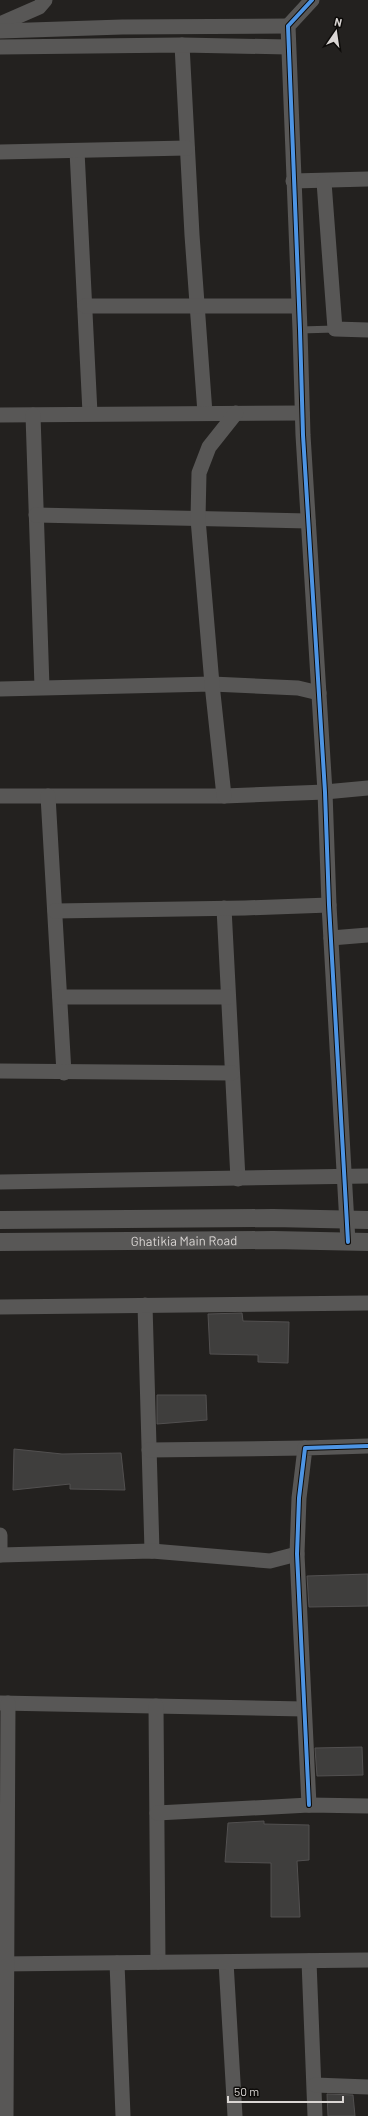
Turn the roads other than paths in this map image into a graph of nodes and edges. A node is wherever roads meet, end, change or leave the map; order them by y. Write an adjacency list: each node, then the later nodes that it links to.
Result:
1 (45, 0): 3 (street)
2 (312, 0): 4 (street)
3 (0, 24)
4 (288, 26): 5 (street); 8 (street)
5 (0, 31)
6 (182, 45): 7 (street); 8 (street); 9 (street)
7 (0, 46)
8 (288, 47): 13 (street)
9 (187, 148): 10 (street); 16 (street)
10 (77, 151): 11 (street); 15 (street)
11 (0, 152)
12 (368, 179): 14 (street)
13 (293, 182): 14 (street); 17 (street)
14 (324, 182): 18 (street)
15 (85, 306): 16 (street); 21 (street)
16 (197, 306): 17 (street); 22 (street)
17 (298, 306): 19 (street)
18 (335, 329): 19 (lane); 20 (street)
19 (300, 330): 24 (street)
20 (368, 330)
21 (90, 413): 22 (street); 25 (street)
22 (205, 413): 23 (street)
23 (236, 413): 24 (street); 28 (street)
24 (302, 413): 29 (street)
25 (33, 414): 26 (street); 27 (street)
26 (0, 415)
27 (36, 515): 28 (street); 31 (street)
28 (198, 519): 29 (street); 30 (street)
29 (308, 521): 33 (street)
30 (212, 684): 31 (street); 33 (street); 38 (street)
31 (42, 688): 32 (street)
32 (0, 689)
33 (319, 693): 35 (street)
34 (368, 788): 35 (street)
35 (325, 792): 38 (street); 39 (street)
36 (0, 796): 37 (street)
37 (48, 796): 38 (street); 41 (street)
38 (224, 796)
39 (329, 905): 40 (street); 43 (street)
40 (224, 908): 41 (street); 45 (street)
41 (55, 911): 44 (street)
42 (368, 935): 43 (street)
43 (331, 938): 50 (street)
44 (60, 997): 45 (street); 47 (street)
45 (228, 997): 48 (street)
46 (0, 1071): 47 (street)
47 (64, 1073): 48 (street)
48 (232, 1073): 51 (street)
49 (368, 1176): 50 (street)
50 (346, 1177): 51 (street); 54 (street)
51 (238, 1180): 52 (street)
52 (0, 1182)
53 (0, 1220): 54 (street, Ghatikia Main Road)
54 (347, 1220): 55 (street, Ghatikia Main Road); 57 (street)
55 (368, 1220)
56 (0, 1242): 57 (street, Ghatikia Main Road)
57 (348, 1242): 58 (street, Ghatikia Main Road)
58 (368, 1242)
59 (368, 1303): 60 (street)
60 (145, 1305): 61 (street); 64 (street)
61 (0, 1308)
62 (368, 1446): 63 (street)
63 (306, 1448): 64 (street); 67 (street)
64 (149, 1450): 66 (street)
65 (0, 1535): 68 (street)
66 (152, 1551): 67 (street); 68 (street)
67 (297, 1554): 71 (street)
68 (0, 1555)
69 (4, 1703): 70 (street); 75 (street)
70 (156, 1706): 71 (street); 74 (street)
71 (304, 1709): 72 (street)
72 (308, 1805): 73 (street); 74 (street)
73 (368, 1806)
74 (157, 1813): 78 (street)
75 (4, 1814): 81 (street)
76 (368, 1960): 77 (street)
77 (309, 1961): 79 (street); 83 (street)
78 (158, 1962): 79 (street); 80 (street)
79 (226, 1962): 87 (street)
80 (118, 1963): 81 (street); 86 (street)
81 (3, 1964): 82 (street)
82 (3, 2073): 85 (street)
83 (315, 2085): 84 (street); 88 (street)
84 (368, 2087)
85 (6, 2116)
86 (122, 2116)
87 (235, 2116)
88 (315, 2116)

